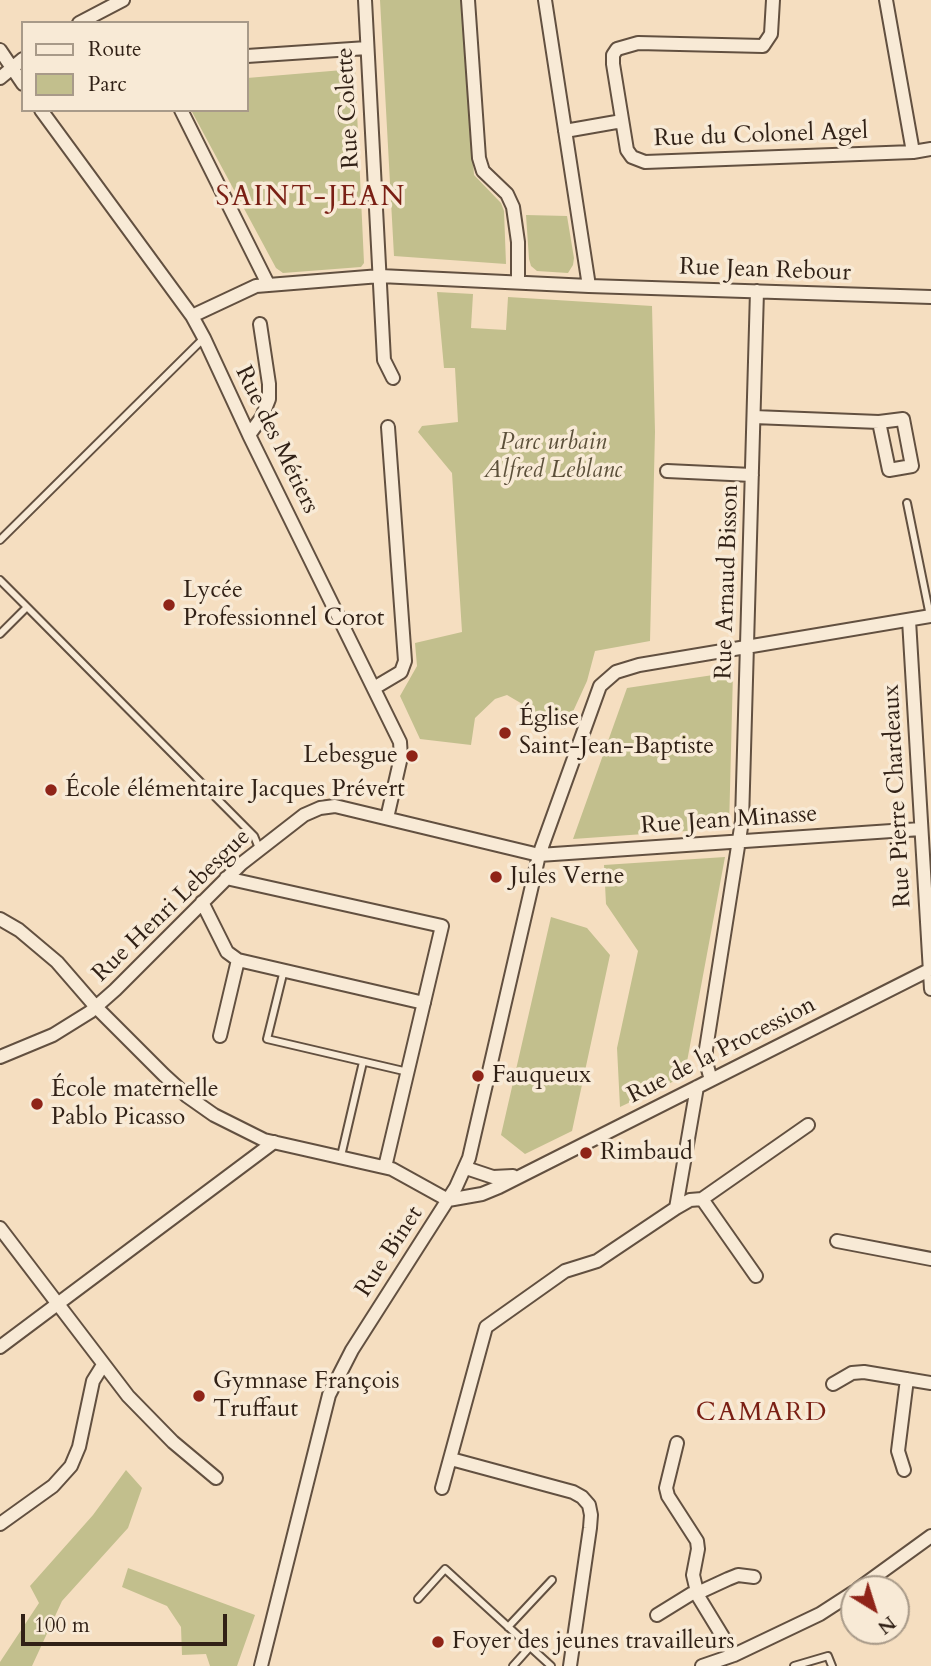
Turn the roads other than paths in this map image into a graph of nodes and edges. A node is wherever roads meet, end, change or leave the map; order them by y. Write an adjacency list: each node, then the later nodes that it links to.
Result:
1 (123, 0): 7 (street)
2 (365, 0): 8 (street, Rue Colette)
3 (468, 0): 22 (street)
4 (545, 0): 18 (street)
5 (773, 0): 17 (street, Rue du Colonel Agel)
6 (886, 0): 20 (street)
7 (83, 21)
8 (367, 48): 10 (street); 21 (street, Rue Colette)
9 (0, 50): 12 (street)
10 (248, 56)
11 (21, 61): 12 (street)
12 (12, 68): 13 (street); 14 (street)
13 (0, 78)
14 (21, 81)
15 (42, 112): 27 (street, Rue des Métiers)
16 (182, 112): 23 (street)
17 (622, 121): 18 (street); 20 (street, Rue du Colonel Agel)
18 (565, 131): 24 (street)
19 (931, 149): 20 (street, Rue du Colonel Agel)
20 (912, 152)
21 (380, 276): 22 (street, Rue Jean Rebour); 23 (street, Rue Jean Rebour); 30 (street, Rue Colette)
22 (518, 282): 24 (street, Rue Jean Rebour)
23 (268, 284): 27 (street, Rue Jean Rebour)
24 (593, 286): 25 (street, Rue Jean Rebour)
25 (757, 292): 26 (street, Rue Jean Rebour); 31 (street, Rue Arnaud Bisson)
26 (931, 297)
27 (192, 316): 29 (street, Rue des Métiers)
28 (260, 324): 34 (street)
29 (204, 338): 34 (street, Rue des Métiers); 38 (lane)
30 (393, 378)
31 (754, 417): 32 (street); 36 (street, Rue Arnaud Bisson)
32 (879, 422)
33 (388, 427): 45 (street)
34 (249, 435): 45 (street, Rue des Métiers)
35 (667, 471): 36 (street)
36 (752, 475): 44 (street, Rue Arnaud Bisson)
37 (907, 503): 41 (lane)
38 (0, 540)
39 (0, 580): 40 (lane)
40 (27, 607): 43 (lane); 49 (lane)
41 (930, 616): 42 (street, Rue Binet)
42 (909, 620): 44 (street, Rue Binet); 47 (street, Rue Pierre Chardeaux)
43 (0, 634)
44 (747, 647): 48 (street, Rue Arnaud Bisson); 50 (street, Rue Binet)
45 (374, 688): 46 (street, Rue des Métiers)
46 (387, 818): 49 (street, Rue Henri Lebesgue); 50 (street, Rue Henri Lebesgue)
47 (922, 830): 48 (street, Rue Jean Minasse); 56 (street, Rue Pierre Chardeaux)
48 (741, 841): 50 (street, Rue Jean Minasse); 64 (street, Rue Arnaud Bisson)
49 (259, 848): 51 (street, Rue Henri Lebesgue)
50 (539, 855): 70 (street, Rue Binet)
51 (226, 877): 52 (street, Rue Henri Lebesgue); 58 (street)
52 (202, 902): 54 (street); 59 (street, Rue Henri Lebesgue)
53 (0, 919): 59 (street)
54 (238, 960): 55 (street); 60 (street)
55 (284, 970): 58 (street); 62 (lane)
56 (930, 970): 57 (street, Rue Pierre Chardeaux); 64 (street, Rue de la Procession)
57 (931, 989)
58 (424, 1003): 63 (street)
59 (96, 1007): 61 (street, Rue Henri Lebesgue); 67 (street)
60 (220, 1036)
61 (0, 1057)
62 (363, 1062): 63 (lane); 68 (lane)
63 (408, 1073): 69 (street)
64 (710, 1080): 65 (street, Rue de la Procession)
65 (697, 1087): 71 (street, Rue de la Procession); 74 (street)
66 (808, 1125): 72 (street)
67 (274, 1142): 68 (street); 79 (street)
68 (341, 1156): 69 (street)
69 (385, 1167): 73 (street)
70 (466, 1168): 71 (street, Rue de la Procession); 73 (street, Rue Binet)
71 (531, 1170): 73 (street, Rue de la Procession)
72 (702, 1199): 74 (street); 78 (street)
73 (448, 1200): 102 (street, Rue Binet)
74 (676, 1208): 86 (street)
75 (0, 1228): 79 (street)
76 (837, 1241): 77 (street)
77 (931, 1259)
78 (756, 1276)
79 (58, 1305): 80 (street); 81 (street)
80 (0, 1347)
81 (103, 1365): 88 (street); 90 (street)
82 (907, 1379): 83 (street); 84 (street); 87 (street)
83 (931, 1383)
84 (833, 1384)
85 (677, 1443): 95 (street)
86 (451, 1459): 89 (street); 105 (street)
87 (904, 1470)
88 (216, 1478)
89 (442, 1488)
90 (0, 1524)
91 (931, 1536): 92 (street)
92 (877, 1575)
93 (754, 1577): 95 (street)
94 (552, 1580): 99 (lane)
95 (696, 1592): 98 (street); 101 (street)
96 (418, 1599): 99 (lane)
97 (840, 1601): 101 (street)
98 (657, 1615)
99 (508, 1627): 100 (lane)
100 (530, 1647): 103 (lane); 104 (lane)
101 (736, 1661): 106 (street)
102 (261, 1666)
103 (513, 1666)
104 (551, 1666)
105 (570, 1666)
106 (702, 1666)
107 (794, 1666): 108 (lane)
108 (832, 1666)

